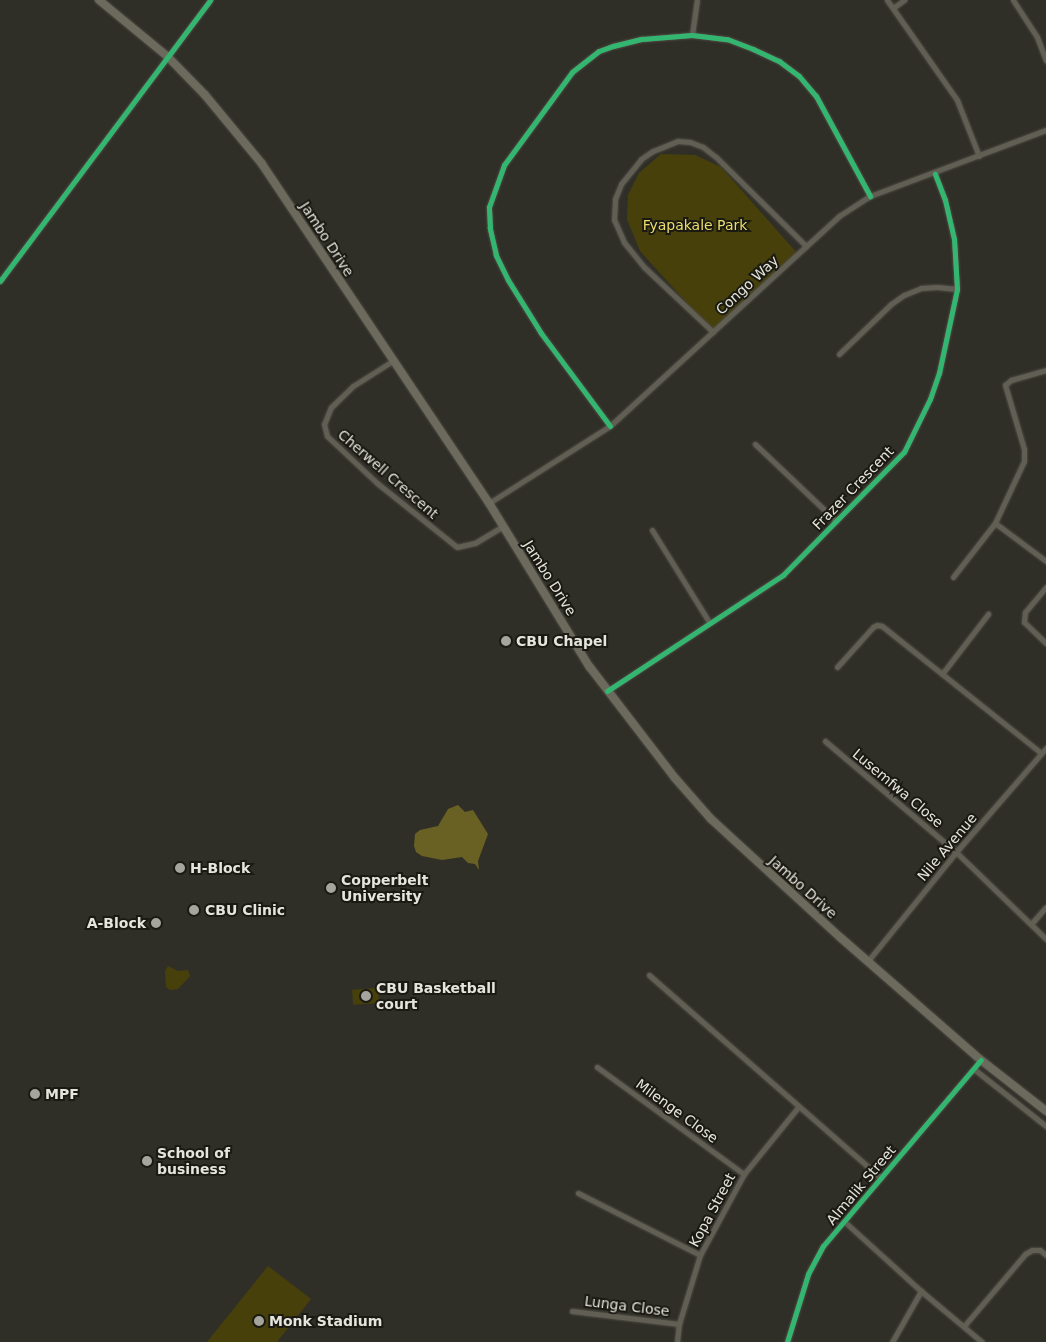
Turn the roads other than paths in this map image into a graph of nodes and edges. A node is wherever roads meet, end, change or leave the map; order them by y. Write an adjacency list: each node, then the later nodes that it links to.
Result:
1 (99, 0): 9 (main road, Jambo Drive)
2 (210, 0): 9 (street)
3 (697, 0): 8 (street)
4 (887, 0): 7 (street)
5 (904, 0): 7 (street)
6 (1013, 0): 10 (street)
7 (893, 8): 12 (street)
8 (692, 35): 14 (street); 22 (street)
9 (168, 56): 16 (street); 20 (main road, Jambo Drive)
10 (1046, 60)
11 (1046, 130): 12 (street, Congo Way)
12 (979, 156): 13 (street, Congo Way)
13 (935, 174): 14 (street, Congo Way); 17 (street, Frazer Crescent)
14 (870, 196): 15 (street, Congo Way)
15 (806, 246): 18 (street, Congo Way); 18 (street)
16 (0, 280)
17 (958, 289): 19 (street); 25 (street, Frazer Crescent)
18 (712, 332): 22 (street, Congo Way)
19 (839, 354)
20 (394, 360): 24 (main road, Jambo Drive); 27 (street, Cherwell Crescent)
21 (1046, 370): 26 (street)
22 (610, 426): 24 (street, Congo Way)
23 (755, 444): 25 (street)
24 (489, 502): 27 (main road, Jambo Drive)
25 (836, 521): 33 (street, Frazer Crescent)
26 (995, 523): 29 (street); 30 (street)
27 (503, 526): 37 (main road, Jambo Drive)
28 (652, 530): 33 (street)
29 (1046, 561)
30 (953, 578)
31 (1046, 587): 34 (street)
32 (988, 614): 36 (street)
33 (709, 622): 37 (street, Frazer Crescent)
34 (1046, 643)
35 (838, 667): 36 (street)
36 (942, 674): 40 (street)
37 (606, 690): 45 (main road, Jambo Drive)
38 (825, 741): 41 (street, Lusemfwa Close)
39 (1046, 748): 40 (street, Nile Avenue)
40 (1041, 753): 41 (street, Nile Avenue)
41 (956, 852): 43 (street, Lusemfwa Close); 45 (street, Nile Avenue)
42 (1046, 907): 43 (street)
43 (1032, 923): 44 (street, Lusemfwa Close)
44 (1046, 939)
45 (867, 962): 47 (main road, Jambo Drive)
46 (649, 975): 50 (street)
47 (981, 1060): 49 (street, Almalik Street); 51 (main road, Jambo Drive)
48 (597, 1067): 53 (street, Milenge Close)
49 (974, 1069): 52 (street); 54 (street, Almalik Street)
50 (799, 1106): 53 (street, Kopa Street); 54 (street)
51 (1046, 1111)
52 (1046, 1126)
53 (744, 1174): 57 (street, Kopa Street)
54 (881, 1178): 56 (street, Almalik Street)
55 (578, 1192): 57 (street)
56 (846, 1223): 59 (street); 64 (street, Almalik Street)
57 (700, 1254): 61 (street, Kopa Street)
58 (1046, 1255): 62 (street)
59 (921, 1291): 62 (street); 65 (street)
60 (572, 1311): 61 (street, Lunga Close)
61 (679, 1324): 63 (street, Kopa Street)
62 (964, 1326): 66 (street)
63 (677, 1342)
64 (787, 1342)
65 (892, 1342)
66 (982, 1342)

